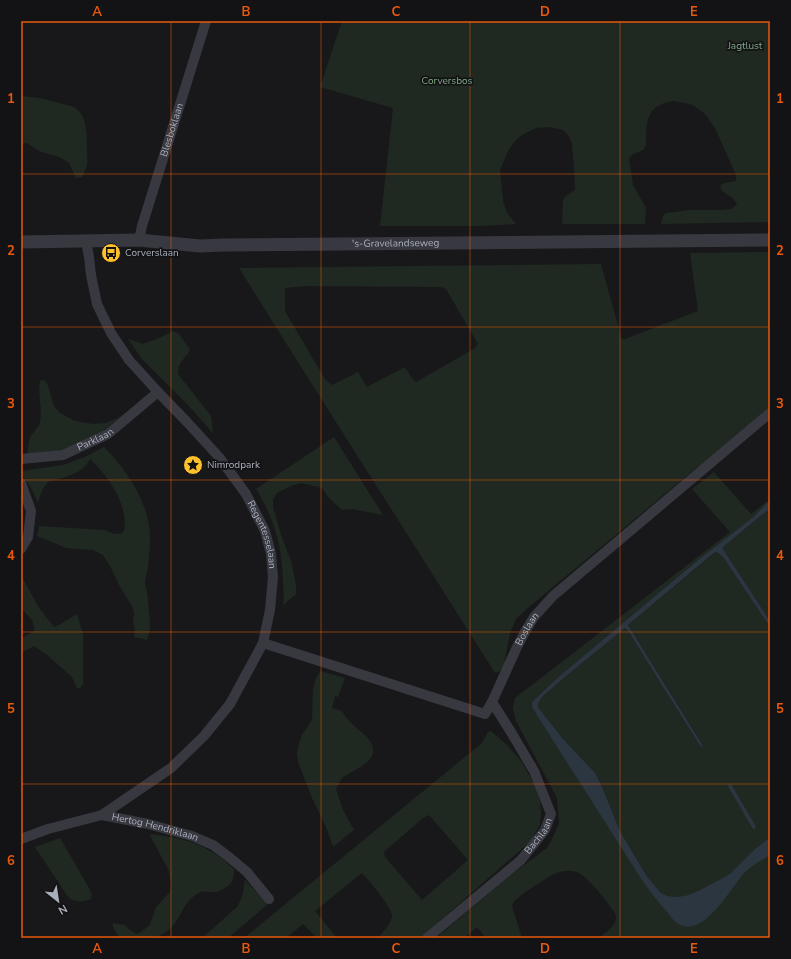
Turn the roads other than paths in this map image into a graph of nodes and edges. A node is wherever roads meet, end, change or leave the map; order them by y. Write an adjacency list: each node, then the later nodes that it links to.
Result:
1 (206, 21): 3 (street, Blesboklaan)
2 (86, 240): 3 (street, 's-Gravelandseweg); 5 (street, 's-Gravelandseweg); 6 (street, Regentesselaan)
3 (139, 240): 4 (street, 's-Gravelandseweg)
4 (770, 240)
5 (21, 242)
6 (158, 392): 8 (street, Parklaan); 11 (street, Regentesselaan)
7 (770, 413): 12 (street, Boslaan)
8 (21, 460)
9 (21, 483): 10 (street)
10 (21, 549)
11 (263, 643): 12 (street, Boslaan); 13 (street, Regentesselaan)
12 (492, 702): 16 (street, Bachlaan)
13 (102, 815): 14 (street, Hertog Hendriklaan); 15 (street, Hertog Hendriklaan)
14 (21, 839)
15 (269, 899)
16 (427, 938)

